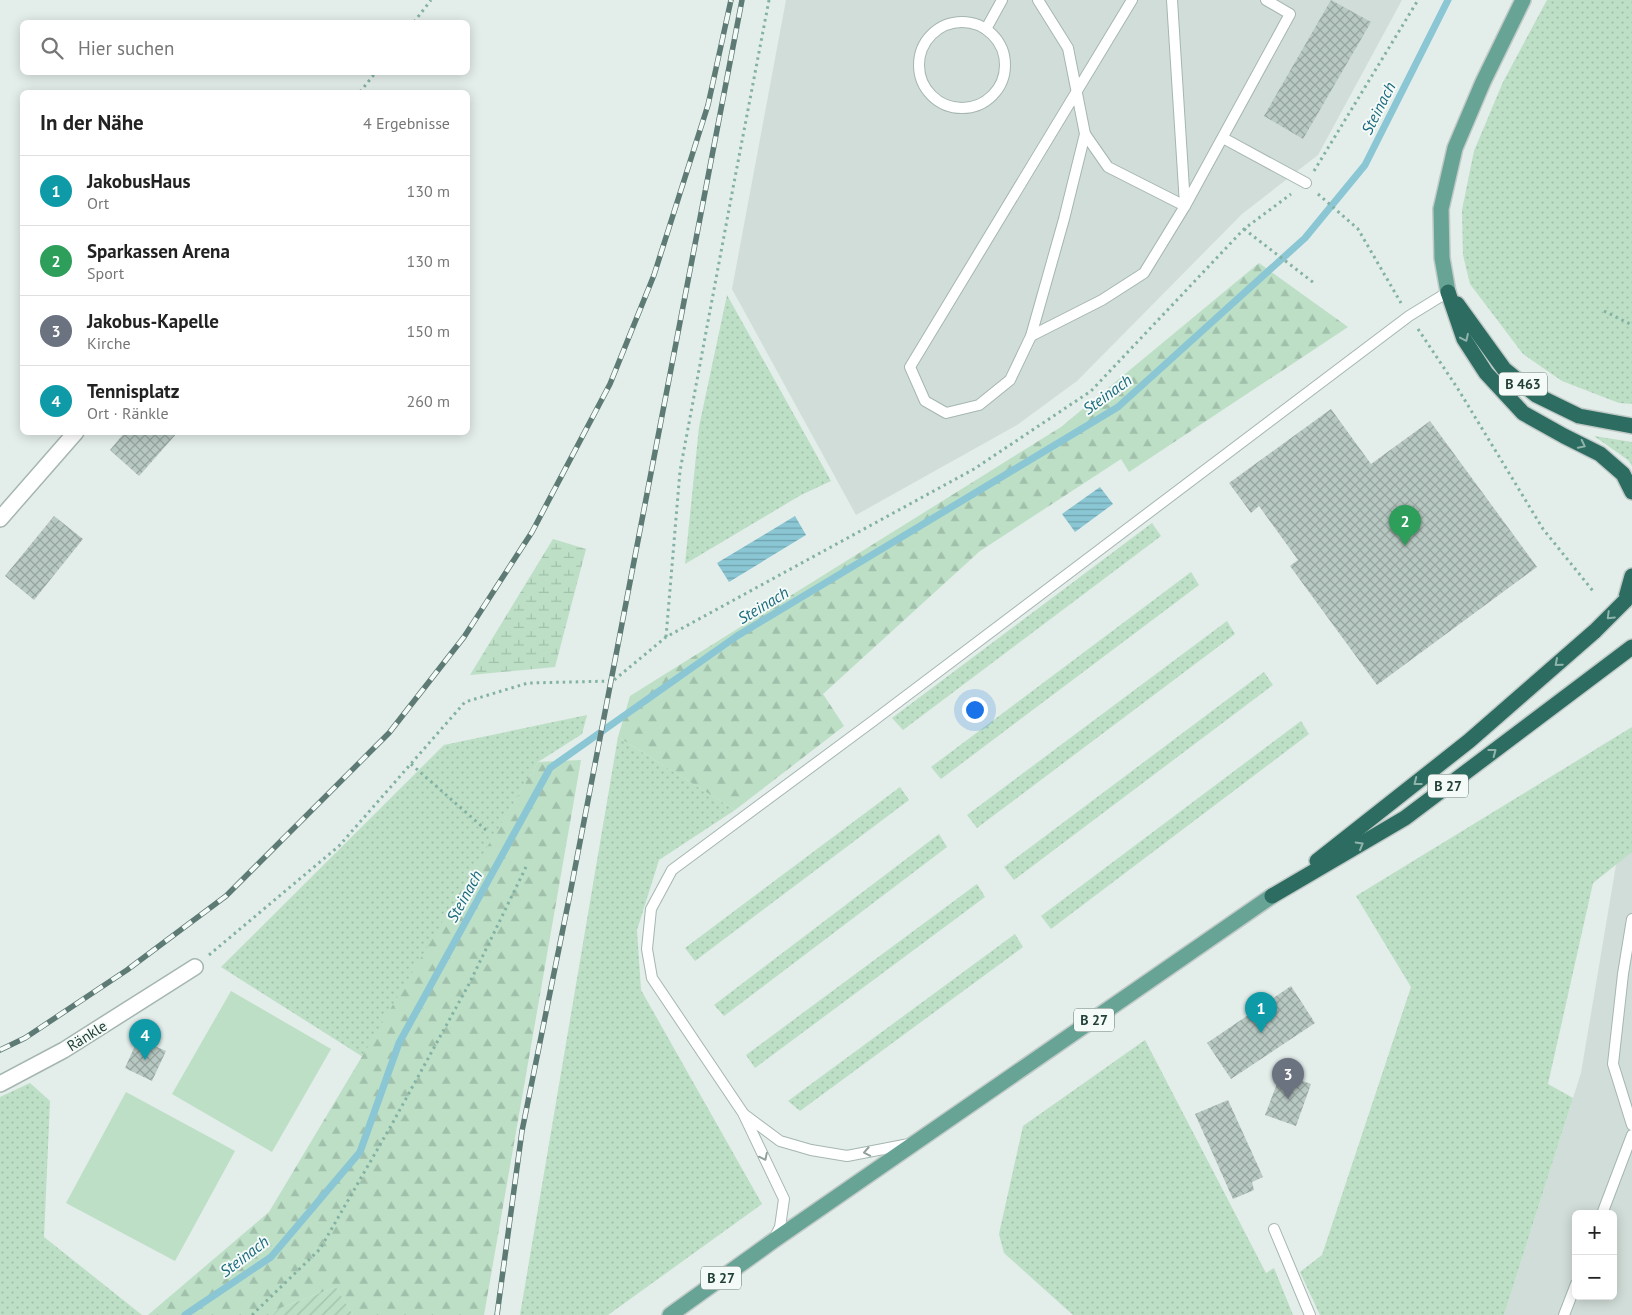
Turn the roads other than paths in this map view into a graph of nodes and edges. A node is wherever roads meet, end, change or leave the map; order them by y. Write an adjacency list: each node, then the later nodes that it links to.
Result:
1 (1002, 0): 7 (lane)
2 (1038, 0): 8 (lane)
3 (1132, 0): 8 (lane)
4 (1172, 0): 12 (lane)
5 (1266, 0): 10 (lane)
6 (1523, 0): 13 (main road, B 463)
7 (986, 29): 7 (lane)
8 (1076, 91): 9 (lane); 14 (lane)
9 (1085, 134): 12 (lane); 14 (lane)
10 (1223, 138): 11 (lane); 12 (lane)
11 (1306, 183)
12 (1185, 206): 14 (lane)
13 (1448, 292): 15 (highway, B 463); 17 (highway, one-way to 17); 26 (lane)
14 (1031, 336)
15 (1632, 426)
16 (73, 435): 18 (street)
17 (1632, 492)
18 (0, 519)
19 (1632, 576): 20 (highway)
20 (1628, 597): 22 (highway, B 27, one-way to 22, bridge)
21 (1632, 647): 22 (highway, B 27, one-way to 21)
22 (1272, 896): 29 (main road, B 27)
23 (1632, 919): 27 (lane)
24 (196, 967): 25 (street, Ränkle)
25 (0, 1084)
26 (743, 1113): 29 (lane, one-way to 26); 32 (lane, one-way to 32)
27 (1632, 1125)
28 (1632, 1135): 30 (lane)
29 (915, 1144): 32 (main road, B 27)
30 (1604, 1210)
31 (1274, 1229): 35 (lane)
32 (773, 1242): 34 (main road, B 27)
33 (1572, 1294): 36 (lane)
34 (670, 1315)
35 (1310, 1315)
36 (1564, 1315)

